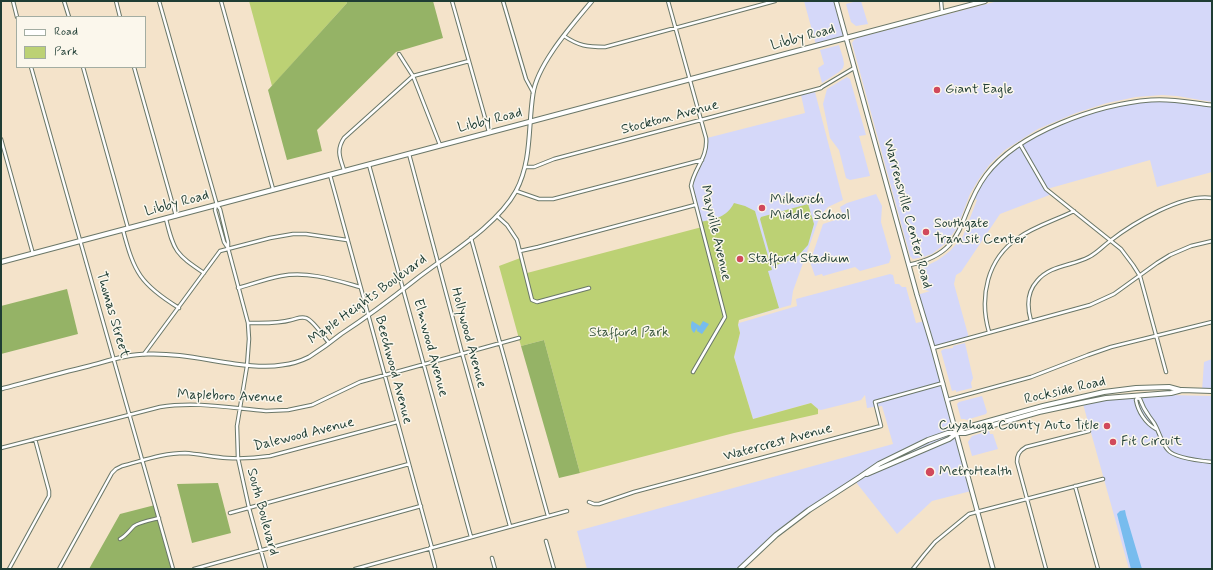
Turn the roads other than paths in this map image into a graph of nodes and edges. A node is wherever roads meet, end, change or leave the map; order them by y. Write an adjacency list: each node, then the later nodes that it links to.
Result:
1 (13, 1): 15 (street)
2 (64, 1): 16 (street)
3 (116, 1): 17 (street)
4 (159, 1): 46 (street, South Boulevard)
5 (221, 1): 43 (street)
6 (452, 1): 22 (street)
7 (504, 1): 29 (street)
8 (592, 1): 19 (street, Maple Heights Boulevard)
9 (668, 1): 18 (street, Mayville Avenue)
10 (775, 1): 18 (street)
11 (836, 1): 20 (main road, Warrensville Center Road)
12 (941, 1): 14 (street)
13 (985, 1): 14 (main road, Libby Road)
14 (942, 12): 20 (main road, Libby Road)
15 (17, 16)
16 (69, 16)
17 (120, 16)
18 (675, 28): 19 (street); 28 (street, Mayville Avenue)
19 (563, 36): 29 (street, Maple Heights Boulevard)
20 (846, 38): 26 (main road, Warrensville Center Road); 28 (main road, Libby Road)
21 (400, 54): 27 (street)
22 (469, 61): 27 (street); 33 (street)
23 (31, 68): 55 (street, Thomas Street)
24 (83, 68): 52 (street)
25 (134, 68): 49 (street)
26 (854, 68): 31 (street, Stockton Avenue); 63 (main road, Warrensville Center Road)
27 (413, 76): 36 (street); 41 (street)
28 (690, 79): 31 (street, Mayville Avenue); 32 (main road, Libby Road)
29 (533, 92): 32 (street, Maple Heights Boulevard)
30 (1212, 105): 35 (street)
31 (701, 120): 38 (street, Mayville Avenue); 40 (street, Stockton Avenue)
32 (530, 122): 33 (main road, Libby Road); 40 (street, Maple Heights Boulevard)
33 (489, 132): 36 (main road, Libby Road)
34 (1, 140): 60 (street)
35 (1020, 144): 48 (street); 63 (street)
36 (440, 145): 37 (main road, Libby Road)
37 (408, 154): 39 (main road, Libby Road); 62 (street, Hollywood Avenue)
38 (702, 160): 44 (street); 47 (street, Mayville Avenue)
39 (369, 164): 41 (main road, Libby Road); 69 (street, Elmwood Avenue)
40 (525, 166): 44 (street, Maple Heights Boulevard)
41 (344, 170): 42 (main road, Libby Road)
42 (329, 174): 43 (main road, Libby Road); 54 (street, Beechwood Avenue)
43 (273, 190): 46 (main road, Libby Road)
44 (516, 191): 50 (street, Maple Heights Boulevard)
45 (1212, 198): 56 (street)
46 (217, 205): 49 (main road, Libby Road); 58 (street, South Boulevard)
47 (695, 205): 59 (street); 86 (street, Mayville Avenue)
48 (1074, 211): 56 (street); 75 (street)
49 (176, 216): 51 (main road, Libby Road)
50 (497, 216): 53 (street, Maple Heights Boulevard); 59 (street)
51 (166, 218): 52 (main road, Libby Road); 64 (street)
52 (126, 229): 55 (main road, Libby Road); 70 (street)
53 (471, 238): 62 (street, Maple Heights Boulevard); 79 (street)
54 (347, 240): 58 (street); 67 (street, Beechwood Avenue)
55 (80, 241): 60 (main road, Libby Road); 83 (street, Thomas Street)
56 (1110, 241): 65 (street); 72 (street)
57 (1212, 241): 65 (street)
58 (228, 248): 64 (street); 66 (street, South Boulevard)
59 (520, 251): 68 (street)
60 (33, 254): 61 (main road, Libby Road)
61 (1, 262)
62 (437, 263): 69 (street, Maple Heights Boulevard); 81 (street, Hollywood Avenue)
63 (909, 265): 80 (main road, Warrensville Center Road)
64 (204, 273): 70 (street)
65 (1140, 276): 72 (street); 76 (street)
66 (238, 288): 67 (street); 74 (street, South Boulevard)
67 (360, 288): 71 (street, Beechwood Avenue)
68 (589, 288)
69 (403, 289): 71 (street, Maple Heights Boulevard); 84 (street, Elmwood Avenue)
70 (178, 308): 82 (street)
71 (368, 316): 78 (street, Maple Heights Boulevard); 88 (street, Beechwood Avenue)
72 (1031, 321): 75 (street)
73 (1212, 322): 76 (street)
74 (248, 323): 78 (street); 85 (street, South Boulevard)
75 (989, 332): 80 (street)
76 (1156, 336): 87 (street); 95 (street)
77 (519, 338): 79 (street, Mapleboro Avenue)
78 (329, 343): 85 (street, Maple Heights Boulevard)
79 (500, 343): 81 (street, Mapleboro Avenue); 118 (street)
80 (933, 348): 89 (main road, Warrensville Center Road)
81 (462, 353): 84 (street, Mapleboro Avenue); 120 (street, Hollywood Avenue)
82 (144, 354): 83 (street, Maple Heights Boulevard); 85 (street, Maple Heights Boulevard)
83 (114, 359): 91 (street, Maple Heights Boulevard); 97 (street, Thomas Street)
84 (424, 364): 88 (street, Mapleboro Avenue); 121 (street, Elmwood Avenue)
85 (247, 366): 96 (street, South Boulevard)
86 (693, 372)
87 (1166, 372)
88 (384, 375): 96 (street, Mapleboro Avenue); 98 (street, Beechwood Avenue)
89 (943, 384): 95 (main road, Warrensville Center Road); 112 (street, Watercrest Avenue)
90 (1136, 388): 92 (main road, Rockside Road); 94 (street); 101 (main road, Rockside Road)
91 (1, 389)
92 (1182, 390): 93 (main road, Rockside Road); 94 (main road, Rockside Road)
93 (1212, 391)
94 (1137, 396): 99 (street); 99 (street); 101 (main road, Rockside Road)
95 (947, 400): 101 (main road, Warrensville Center Road)
96 (240, 409): 97 (street, Mapleboro Avenue); 104 (street, South Boulevard)
97 (130, 415): 102 (street, Mapleboro Avenue); 105 (street, Thomas Street)
98 (397, 422): 104 (street, Dalewood Avenue); 107 (street, Beechwood Avenue)
99 (1156, 429): 106 (street)
100 (1090, 431): 111 (street)
101 (956, 434): 108 (main road, Rockside Road); 108 (main road, Rockside Road); 116 (main road, Warrensville Center Road)
102 (35, 439): 103 (street, Mapleboro Avenue); 128 (street)
103 (1, 448)
104 (238, 458): 105 (street, Dalewood Avenue); 114 (street, South Boulevard)
105 (142, 461): 119 (street, Thomas Street); 129 (street, Dalewood Avenue)
106 (1212, 462)
107 (409, 464): 113 (street, Beechwood Avenue); 114 (street)
108 (860, 477): 136 (main road, Rockside Road)
109 (1103, 479): 110 (street)
110 (1075, 486): 111 (street); 140 (street)
111 (1027, 499): 116 (street); 139 (street)
112 (589, 502)
113 (421, 506): 124 (street, Beechwood Avenue); 125 (street)
114 (249, 508): 117 (street); 125 (street, South Boulevard)
115 (567, 511): 118 (street)
116 (977, 512): 137 (street); 138 (main road, Warrensville Center Road)
117 (230, 513)
118 (548, 516): 120 (street)
119 (159, 518): 122 (street); 130 (street, Thomas Street)
120 (510, 526): 121 (street)
121 (471, 537): 124 (street)
122 (120, 539)
123 (546, 541): 135 (street)
124 (431, 548): 127 (street, Beechwood Avenue); 133 (street)
125 (261, 550): 131 (street); 132 (street, South Boulevard)
126 (492, 558): 134 (street)
127 (435, 567)
128 (9, 569)
129 (59, 569)
130 (173, 569)
131 (194, 569)
132 (266, 569)
133 (355, 569)
134 (495, 569)
135 (554, 569)
136 (740, 569)
137 (913, 569)
138 (993, 569)
139 (1046, 569)
140 (1098, 569)

